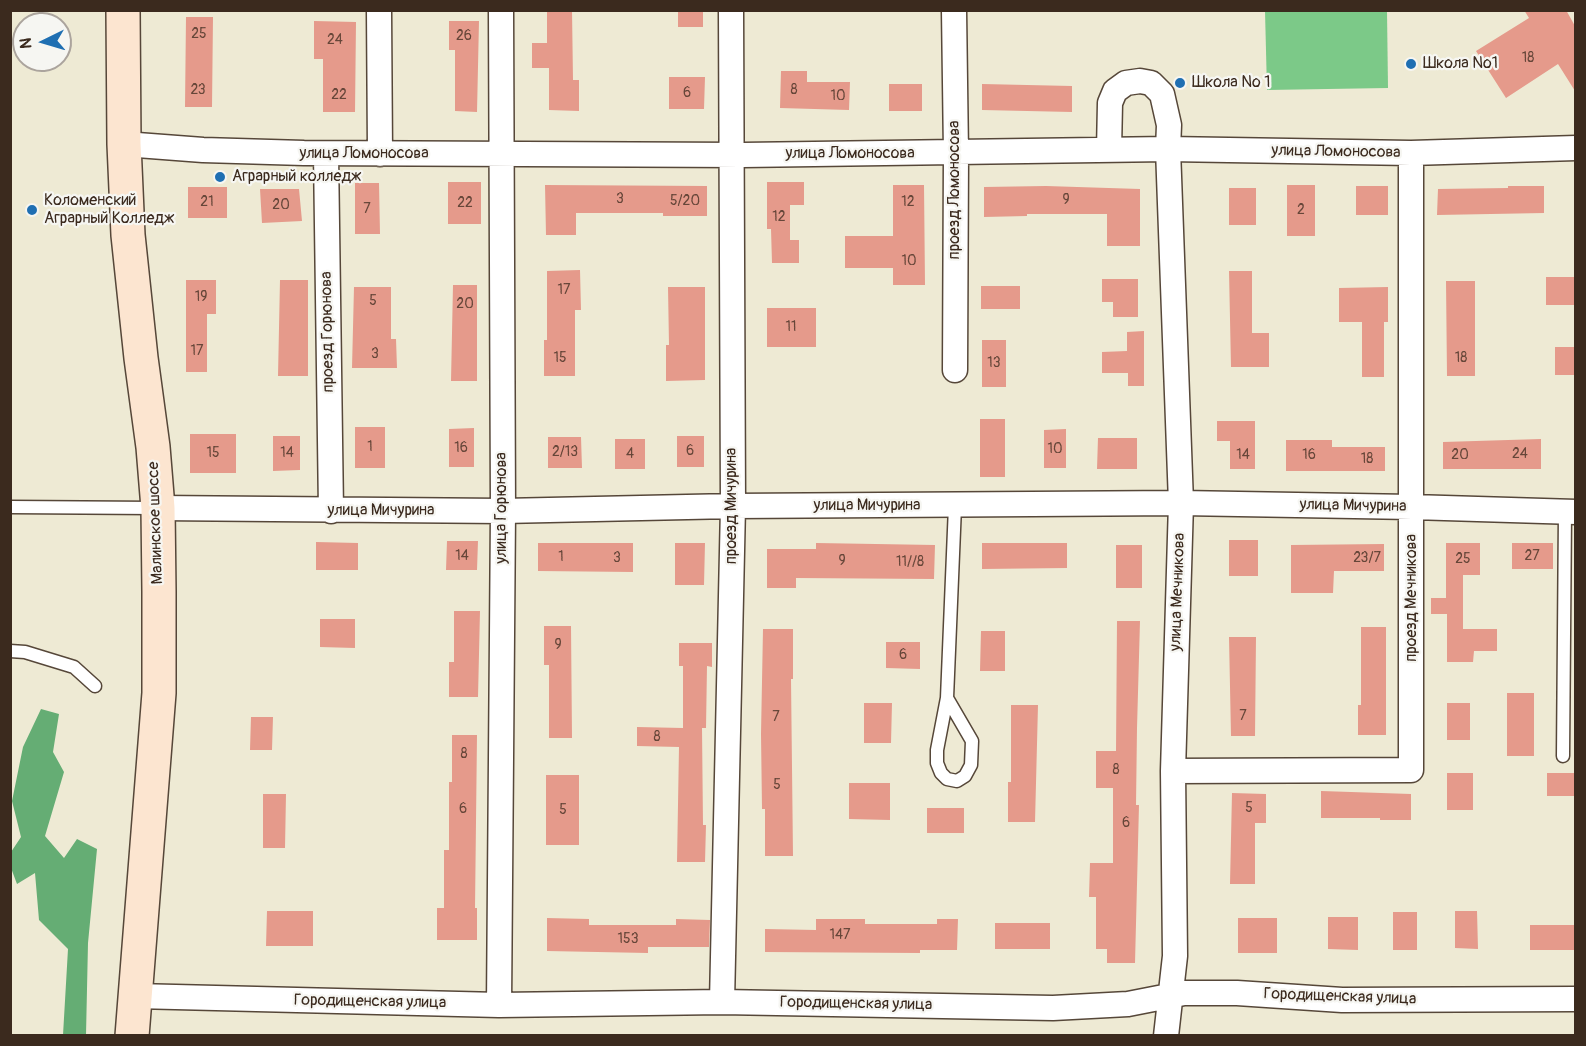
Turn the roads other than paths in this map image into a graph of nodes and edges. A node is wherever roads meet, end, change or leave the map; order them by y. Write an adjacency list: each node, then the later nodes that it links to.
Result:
1 (123, 10): 6 (main road, Малинское шоссе)
2 (379, 10): 12 (street)
3 (501, 10): 13 (street, улица Горюнова)
4 (731, 10): 15 (street, проезд Мичурина)
5 (954, 10): 14 (street, проезд Ломоносова)
6 (124, 144): 10 (street, улица Ломоносова); 22 (main road, Малинское шоссе)
7 (1575, 148): 11 (street, улица Ломоносова)
8 (1168, 149): 9 (street, улица Ломоносова); 9 (street); 11 (street, улица Ломоносова); 17 (street, улица Мечникова)
9 (1109, 150): 14 (street, улица Ломоносова)
10 (326, 153): 12 (street, улица Ломоносова); 23 (street, проезд Горюнова)
11 (1412, 153): 21 (street, проезд Мечникова)
12 (380, 154): 13 (street, улица Ломоносова)
13 (501, 154): 15 (street, улица Ломоносова); 24 (street, улица Горюнова)
14 (956, 154): 15 (street, улица Ломоносова); 16 (street, проезд Ломоносова)
15 (730, 155): 18 (street, проезд Мичурина)
16 (955, 370)
17 (1181, 503): 19 (street, улица Мичурина); 21 (street, улица Мичурина); 30 (street, улица Мечникова)
18 (733, 506): 19 (street, улица Мичурина); 24 (street, улица Мичурина); 34 (street, проезд Мичурина)
19 (955, 506): 28 (lane)
20 (10, 507): 22 (lane)
21 (1412, 507): 25 (street, улица Мичурина); 30 (street, проезд Мечникова)
22 (158, 508): 23 (street, улица Мичурина); 32 (main road, Малинское шоссе)
23 (330, 511): 24 (street, улица Мичурина)
24 (503, 511): 35 (street, улица Горюнова)
25 (1570, 512): 29 (lane)
26 (10, 651): 27 (lane)
27 (95, 686)
28 (947, 698): 28 (lane)
29 (1563, 756)
30 (1173, 771): 31 (street, улица Мечникова)
31 (1170, 995): 33 (street, Городищенская улица); 34 (street, Городищенская улица); 37 (street, улица Мечникова)
32 (135, 996): 35 (street, Городищенская улица); 36 (main road, Малинское шоссе)
33 (1575, 999)
34 (723, 1002): 35 (street, Городищенская улица)
35 (499, 1005)
36 (132, 1035)
37 (1166, 1035)

